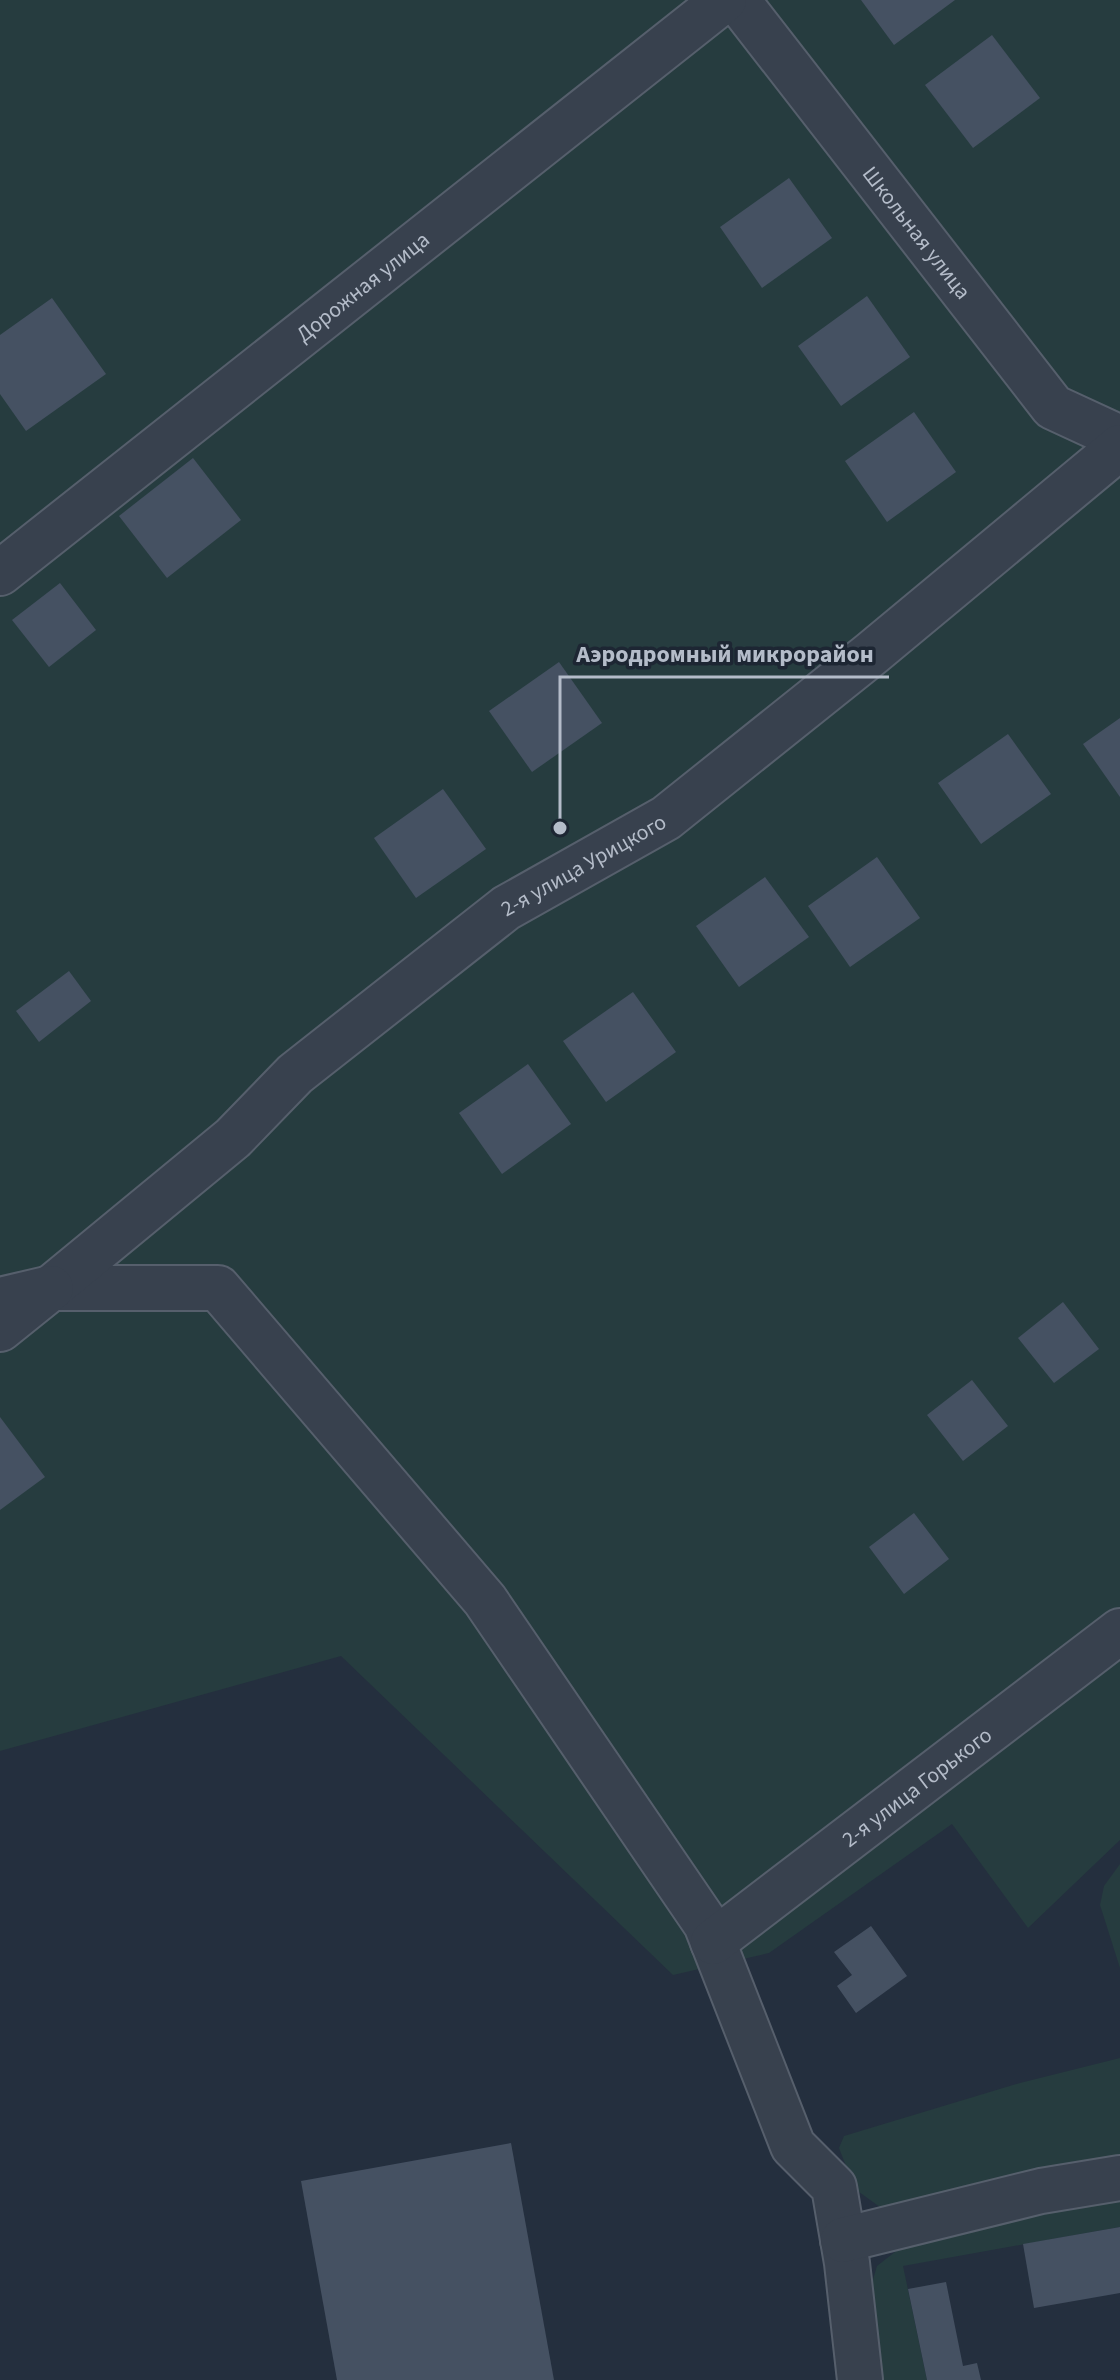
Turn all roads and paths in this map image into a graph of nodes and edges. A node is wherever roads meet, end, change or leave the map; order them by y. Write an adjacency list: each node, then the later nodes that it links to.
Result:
1 (724, 0): 5 (street, Дорожная улица)
2 (737, 0): 3 (street, Школьная улица)
3 (1120, 438)
4 (1120, 447): 6 (street, 2-я улица Урицкого)
5 (0, 573)
6 (51, 1288): 7 (street); 8 (street, 2-я улица Урицкого); 10 (street)
7 (0, 1300)
8 (0, 1329)
9 (1120, 1631): 10 (street, 2-я улица Горького)
10 (713, 1942): 12 (street)
11 (1120, 2178): 12 (street)
12 (843, 2240): 13 (street)
13 (860, 2380)

